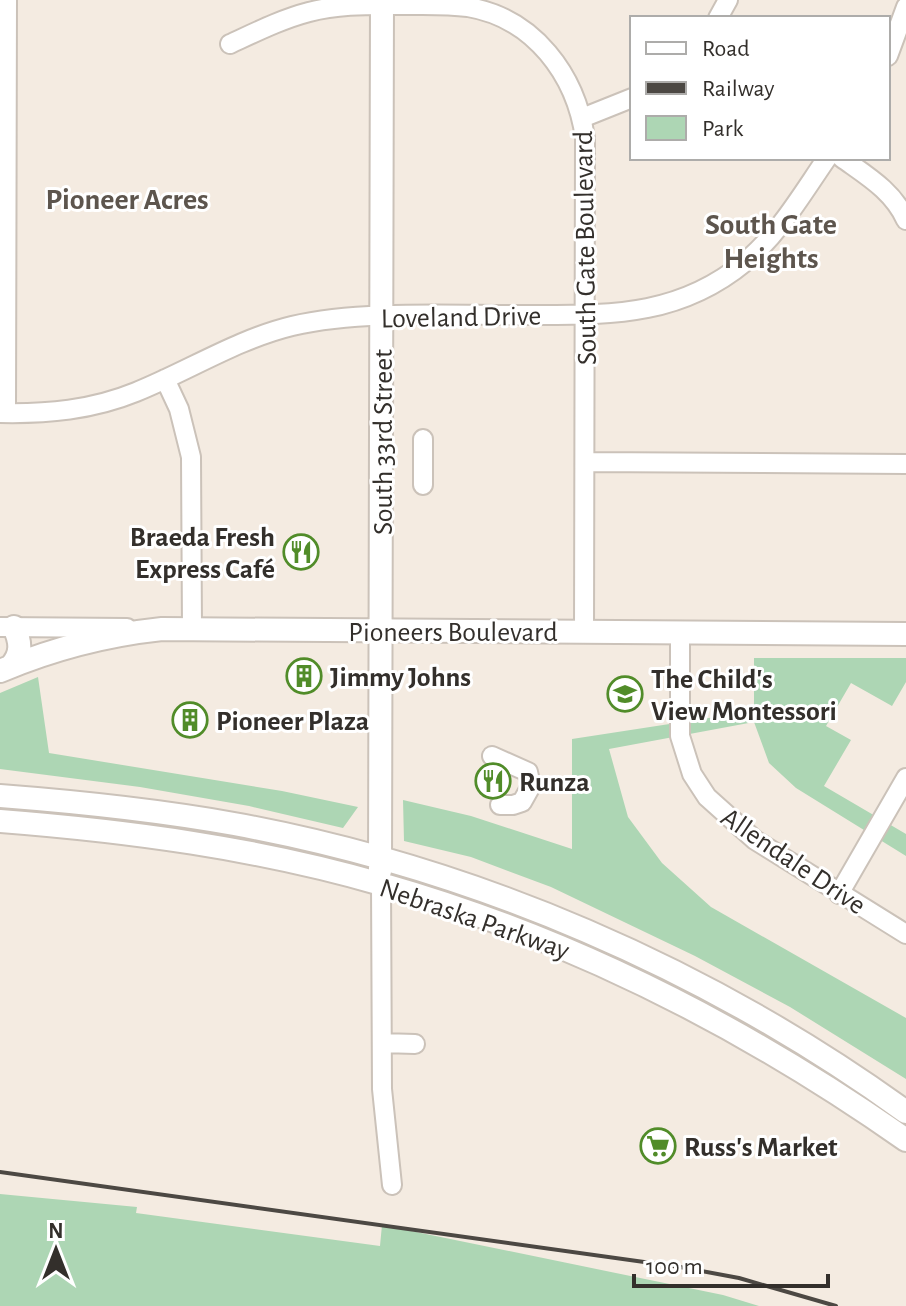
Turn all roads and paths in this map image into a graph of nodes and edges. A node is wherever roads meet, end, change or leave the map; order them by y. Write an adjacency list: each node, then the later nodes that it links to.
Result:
1 (7, 0): 14 (street)
2 (382, 2): 4 (street, South Gate Boulevard); 7 (street, South Gate Boulevard); 12 (main road, South 33rd Street)
3 (906, 7): 5 (street)
4 (230, 44)
5 (890, 51)
6 (630, 99): 7 (street)
7 (582, 118): 11 (street, South Gate Boulevard)
8 (826, 160): 11 (street, Loveland Drive)
9 (845, 160): 10 (street)
10 (906, 220)
11 (585, 315): 12 (street, Loveland Drive); 16 (street, South Gate Boulevard)
12 (382, 317): 13 (street, Loveland Drive); 22 (main road, South 33rd Street)
13 (165, 379): 14 (street, Loveland Drive); 21 (street)
14 (3, 413)
15 (423, 439): 18 (street)
16 (585, 462): 17 (street); 23 (street, South Gate Boulevard)
17 (906, 464)
18 (423, 485)
19 (7, 627): 20 (street, Pioneers Boulevard); 26 (main road)
20 (162, 629): 21 (main road, Pioneers Boulevard); 26 (main road)
21 (192, 629): 22 (main road, Pioneers Boulevard)
22 (381, 630): 23 (main road, Pioneers Boulevard); 32 (main road, South 33rd Street)
23 (584, 632): 24 (main road, Pioneers Boulevard)
24 (680, 632): 25 (main road, Pioneers Boulevard); 34 (street, Allendale Drive)
25 (906, 634)
26 (6, 669)
27 (492, 756): 30 (street)
28 (906, 778): 34 (street)
29 (0, 796): 32 (main road, Nebraska Parkway)
30 (500, 805)
31 (0, 821): 33 (main road, Nebraska Parkway)
32 (380, 858): 33 (main road, South 33rd Street); 38 (main road, Nebraska Parkway)
33 (381, 884): 36 (street); 39 (main road, Nebraska Parkway)
34 (839, 894): 35 (street, Allendale Drive)
35 (906, 934)
36 (382, 1043): 37 (street); 40 (street)
37 (415, 1044)
38 (906, 1112)
39 (906, 1140)
40 (392, 1185)

